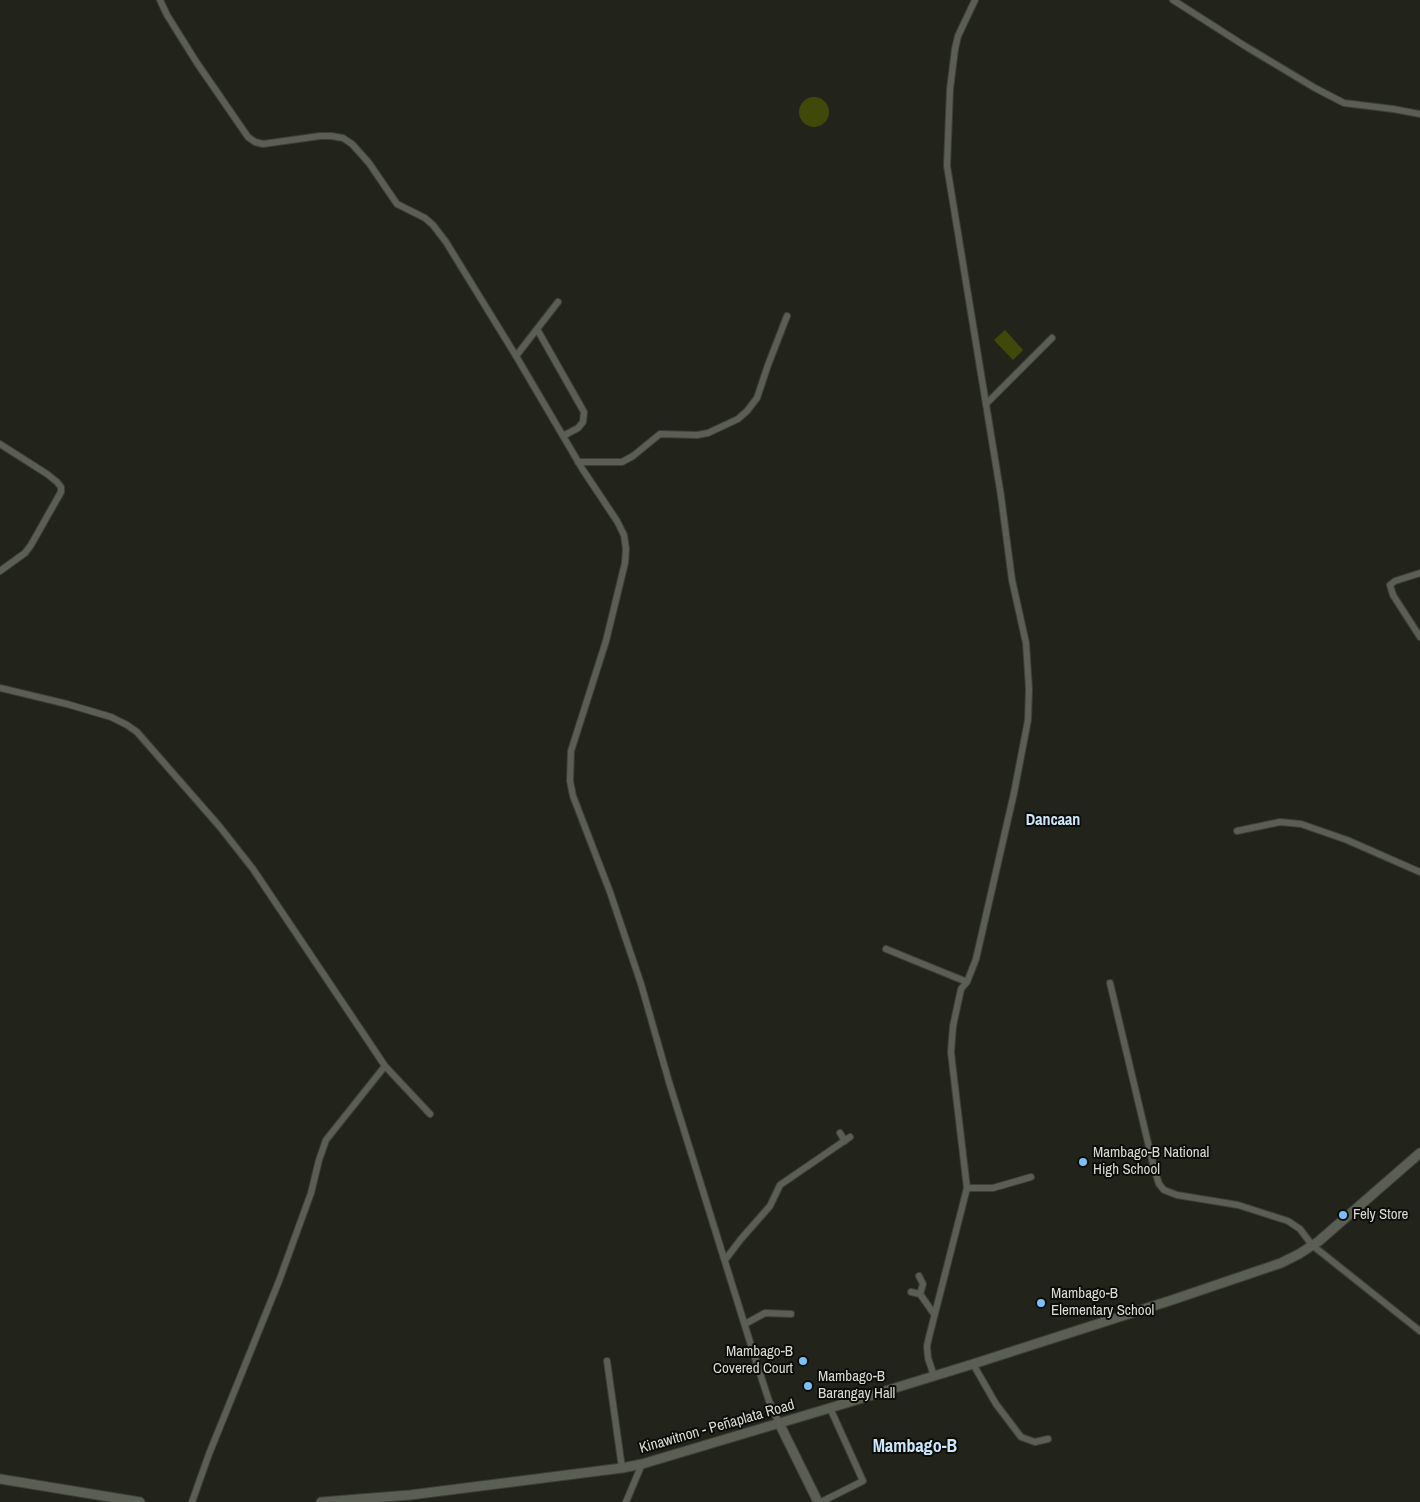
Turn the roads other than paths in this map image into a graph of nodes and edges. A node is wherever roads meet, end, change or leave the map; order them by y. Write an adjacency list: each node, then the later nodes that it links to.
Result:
1 (160, 0): 9 (street)
2 (975, 0): 10 (street)
3 (1173, 0): 4 (street)
4 (1420, 114)
5 (558, 302): 7 (street)
6 (787, 316): 13 (street)
7 (537, 329): 9 (street); 11 (street)
8 (1052, 338): 10 (street)
9 (516, 356): 11 (street)
10 (986, 404): 21 (street)
11 (563, 436): 13 (street)
12 (0, 444): 14 (street)
13 (578, 462): 30 (street)
14 (0, 571)
15 (1420, 573): 16 (street)
16 (1419, 635)
17 (0, 688): 23 (street)
18 (1237, 831): 19 (street)
19 (1420, 872)
20 (886, 949): 21 (street)
21 (967, 982): 28 (street)
22 (1110, 983): 29 (street)
23 (385, 1066): 24 (street); 48 (street)
24 (430, 1114)
25 (840, 1133): 30 (street)
26 (1420, 1153): 29 (street, Kinawitnon - Peñaplata Road)
27 (1031, 1177): 28 (street)
28 (967, 1188): 35 (street)
29 (1312, 1245): 37 (street); 39 (street, Kinawitnon - Peñaplata Road)
30 (725, 1260): 36 (street)
31 (919, 1276): 33 (street)
32 (911, 1292): 33 (street)
33 (920, 1294): 35 (street)
34 (791, 1314): 36 (street)
35 (934, 1314): 40 (street)
36 (745, 1324): 42 (street)
37 (1420, 1331)
38 (607, 1362): 45 (street)
39 (973, 1364): 40 (street, Kinawitnon - Peñaplata Road); 43 (street)
40 (934, 1376): 41 (street, Kinawitnon - Peñaplata Road)
41 (830, 1408): 42 (street, Kinawitnon - Peñaplata Road); 51 (street)
42 (779, 1424): 44 (street, Kinawitnon - Peñaplata Road); 51 (street)
43 (1048, 1439)
44 (642, 1464): 45 (street, Kinawitnon - Peñaplata Road); 50 (street)
45 (622, 1468): 49 (street, Kinawitnon - Peñaplata Road)
46 (0, 1479): 47 (street)
47 (140, 1502)
48 (192, 1502)
49 (321, 1502)
50 (626, 1502)
51 (820, 1502)

